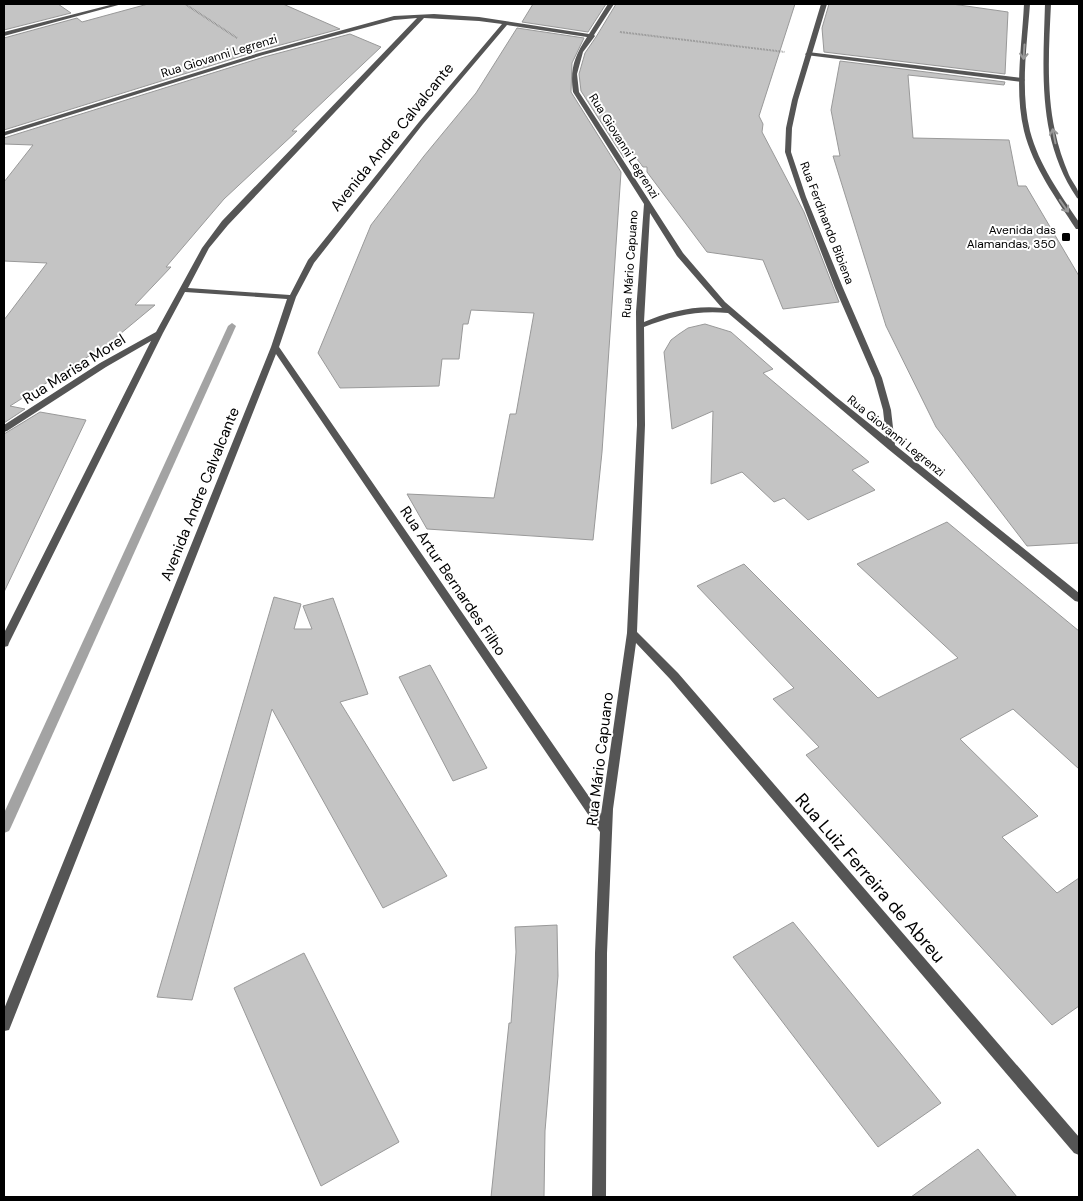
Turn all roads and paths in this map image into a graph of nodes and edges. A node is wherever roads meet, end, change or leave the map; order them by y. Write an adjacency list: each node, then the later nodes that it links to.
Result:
1 (119, 4): 10 (street)
2 (185, 4): 11 (path)
3 (611, 4): 9 (street)
4 (824, 4): 12 (street, Rua Ferdinando Bibiena)
5 (1027, 4): 13 (street, one-way to 13)
6 (1048, 4): 15 (street, one-way to 6)
7 (423, 16): 8 (street, Rua Giovanni Legrenzi); 11 (street, Rua Giovanni Legrenzi); 18 (street)
8 (506, 23): 9 (street, Rua Giovanni Legrenzi); 19 (street, Avenida Andre Calvalcante)
9 (594, 33): 12 (path); 16 (street, Rua Giovanni Legrenzi)
10 (4, 34)
11 (261, 54): 14 (street, Rua Giovanni Legrenzi)
12 (808, 54): 13 (street); 25 (street, Rua Ferdinando Bibiena)
13 (1022, 80): 17 (street, one-way to 17)
14 (4, 134)
15 (1079, 197)
16 (647, 204): 20 (street, Rua Giovanni Legrenzi); 21 (street, Rua Mário Capuano)
17 (1079, 227)
18 (182, 290): 19 (street); 22 (street)
19 (292, 297): 23 (street, Avenida Andre Calvalcante)
20 (731, 311): 21 (street, Rua Mário Capuano); 25 (street, Rua Giovanni Legrenzi)
21 (640, 326): 27 (street, Rua Mário Capuano)
22 (158, 333): 24 (street, Rua Marisa Morel); 28 (street)
23 (275, 347): 29 (street, Rua Artur Bernardes Filho); 30 (street, Avenida Andre Calvalcante)
24 (4, 429)
25 (891, 447): 26 (street, Rua Giovanni Legrenzi)
26 (1079, 598)
27 (632, 633): 29 (street, Rua Mário Capuano); 31 (street, Rua Luiz Ferreira de Abreu)
28 (4, 644)
29 (606, 832): 32 (street, Rua Mário Capuano)
30 (4, 1025)
31 (1079, 1148)
32 (599, 1197)

